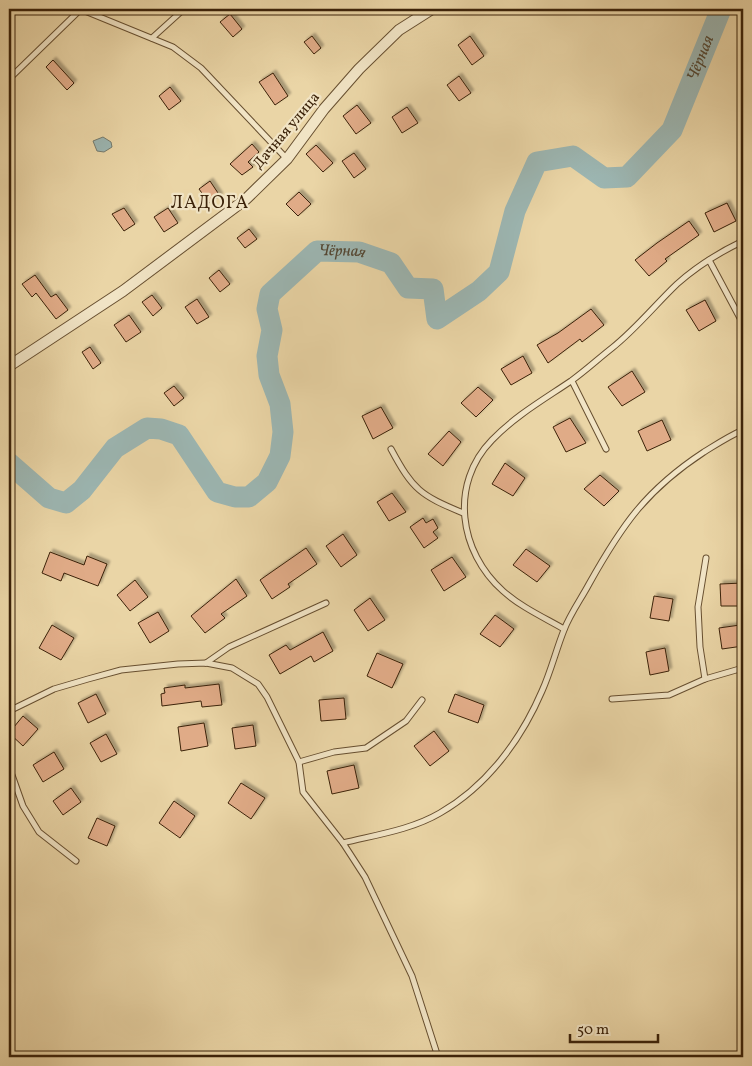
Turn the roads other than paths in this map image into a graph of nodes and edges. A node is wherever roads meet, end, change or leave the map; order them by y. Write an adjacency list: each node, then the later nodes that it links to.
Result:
1 (81, 9): 4 (lane); 5 (lane)
2 (184, 9): 4 (lane)
3 (432, 9): 6 (street, Дачная улица)
4 (152, 38): 6 (lane)
5 (9, 78)
6 (287, 159): 10 (street, Дачная улица)
7 (743, 241): 8 (lane)
8 (709, 260): 9 (lane); 11 (lane)
9 (743, 320)
10 (9, 366)
11 (572, 380): 14 (lane); 15 (lane)
12 (743, 430): 18 (lane)
13 (391, 449): 15 (lane)
14 (606, 449)
15 (463, 513): 18 (lane)
16 (706, 558): 21 (lane)
17 (326, 604): 19 (lane)
18 (564, 629): 27 (lane)
19 (206, 663): 24 (lane); 25 (lane)
20 (743, 668): 21 (lane)
21 (705, 679): 22 (lane)
22 (612, 699)
23 (422, 700): 25 (lane)
24 (9, 711)
25 (299, 762): 27 (lane)
26 (9, 771): 28 (lane)
27 (343, 843): 29 (lane)
28 (76, 861)
29 (438, 1057)

